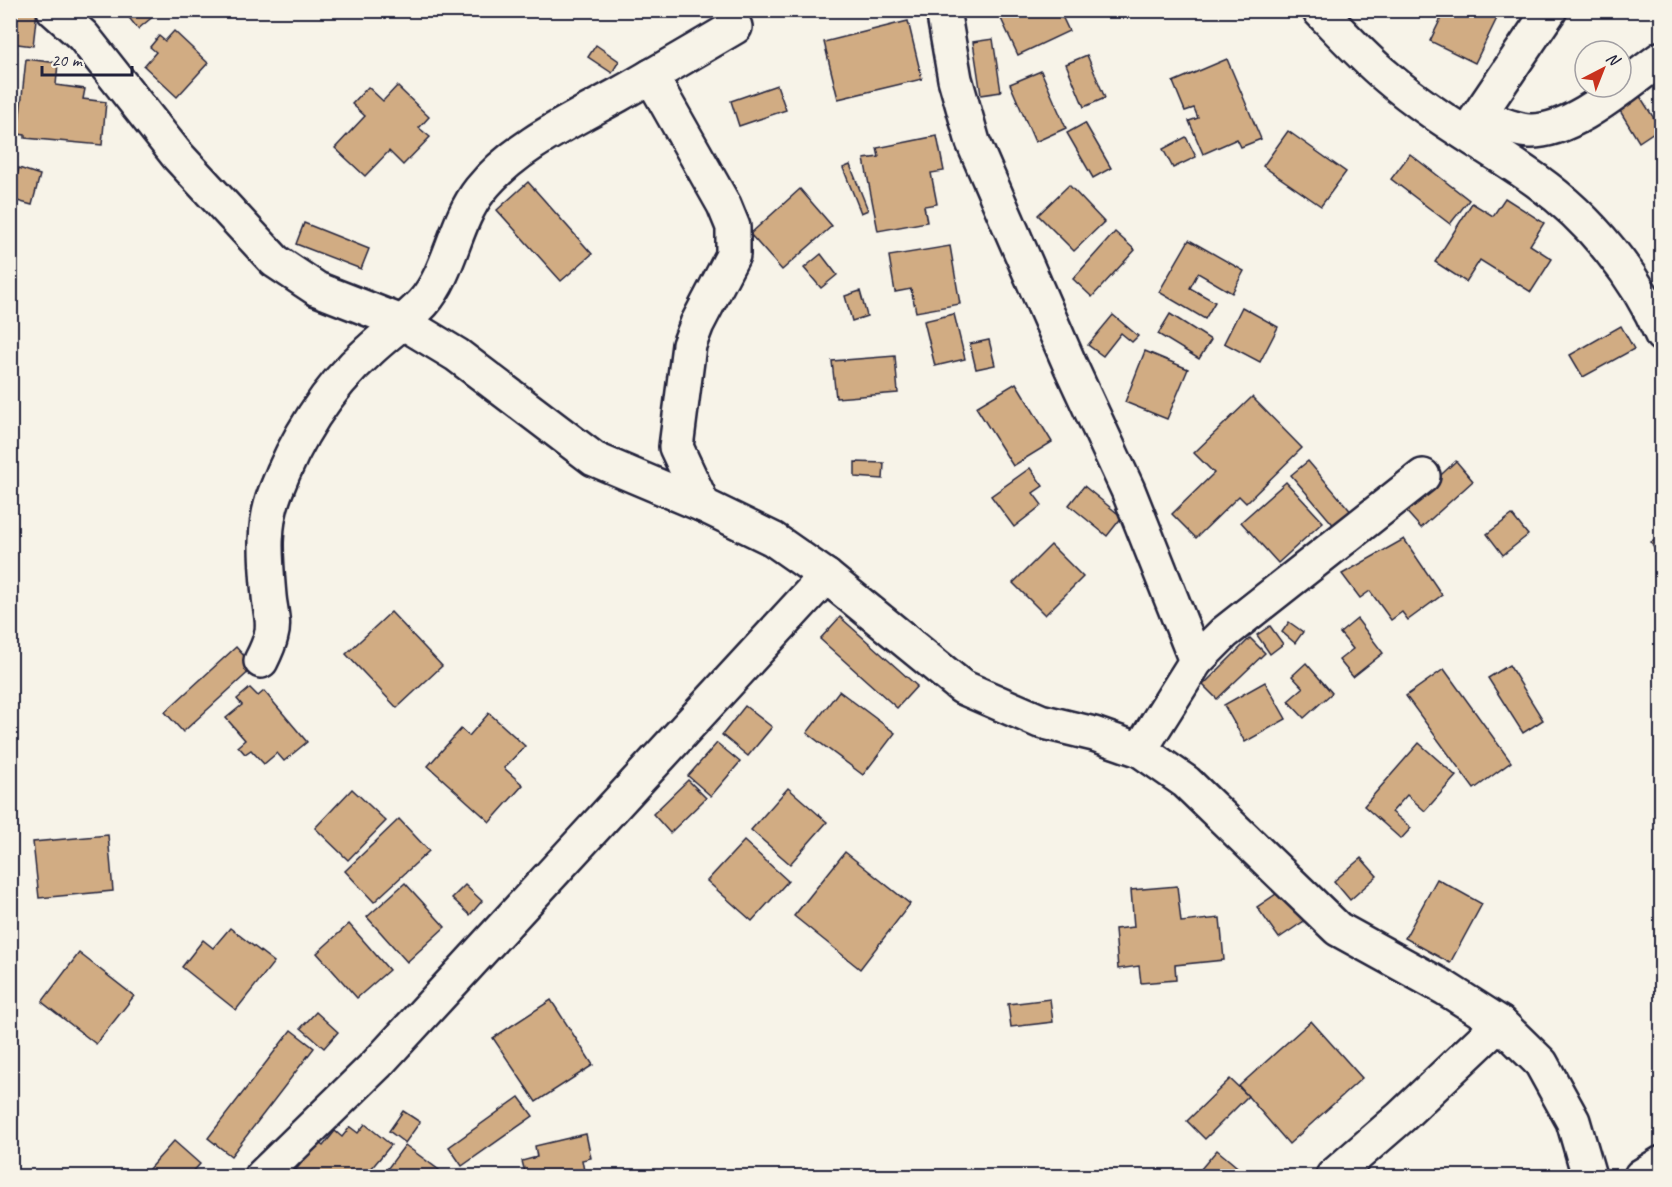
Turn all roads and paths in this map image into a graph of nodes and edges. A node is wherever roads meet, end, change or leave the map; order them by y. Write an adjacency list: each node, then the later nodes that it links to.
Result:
1 (54, 10): 9 (street)
2 (943, 10): 15 (street)
3 (1319, 10): 8 (street)
4 (1550, 10): 8 (street)
5 (735, 27): 7 (street)
6 (1662, 58): 8 (street)
7 (651, 76): 9 (street); 12 (street)
8 (1472, 126): 10 (street)
9 (404, 323): 12 (street); 14 (street)
10 (1662, 335)
11 (1423, 476): 15 (street)
12 (703, 505): 13 (street)
13 (826, 576): 16 (street); 19 (street)
14 (261, 662)
15 (1196, 662): 16 (street)
16 (1140, 750): 17 (street)
17 (1500, 1023): 20 (street); 21 (street)
18 (1662, 1163): 22 (street)
19 (262, 1176)
20 (1333, 1176)
21 (1589, 1176)
22 (1641, 1176)

